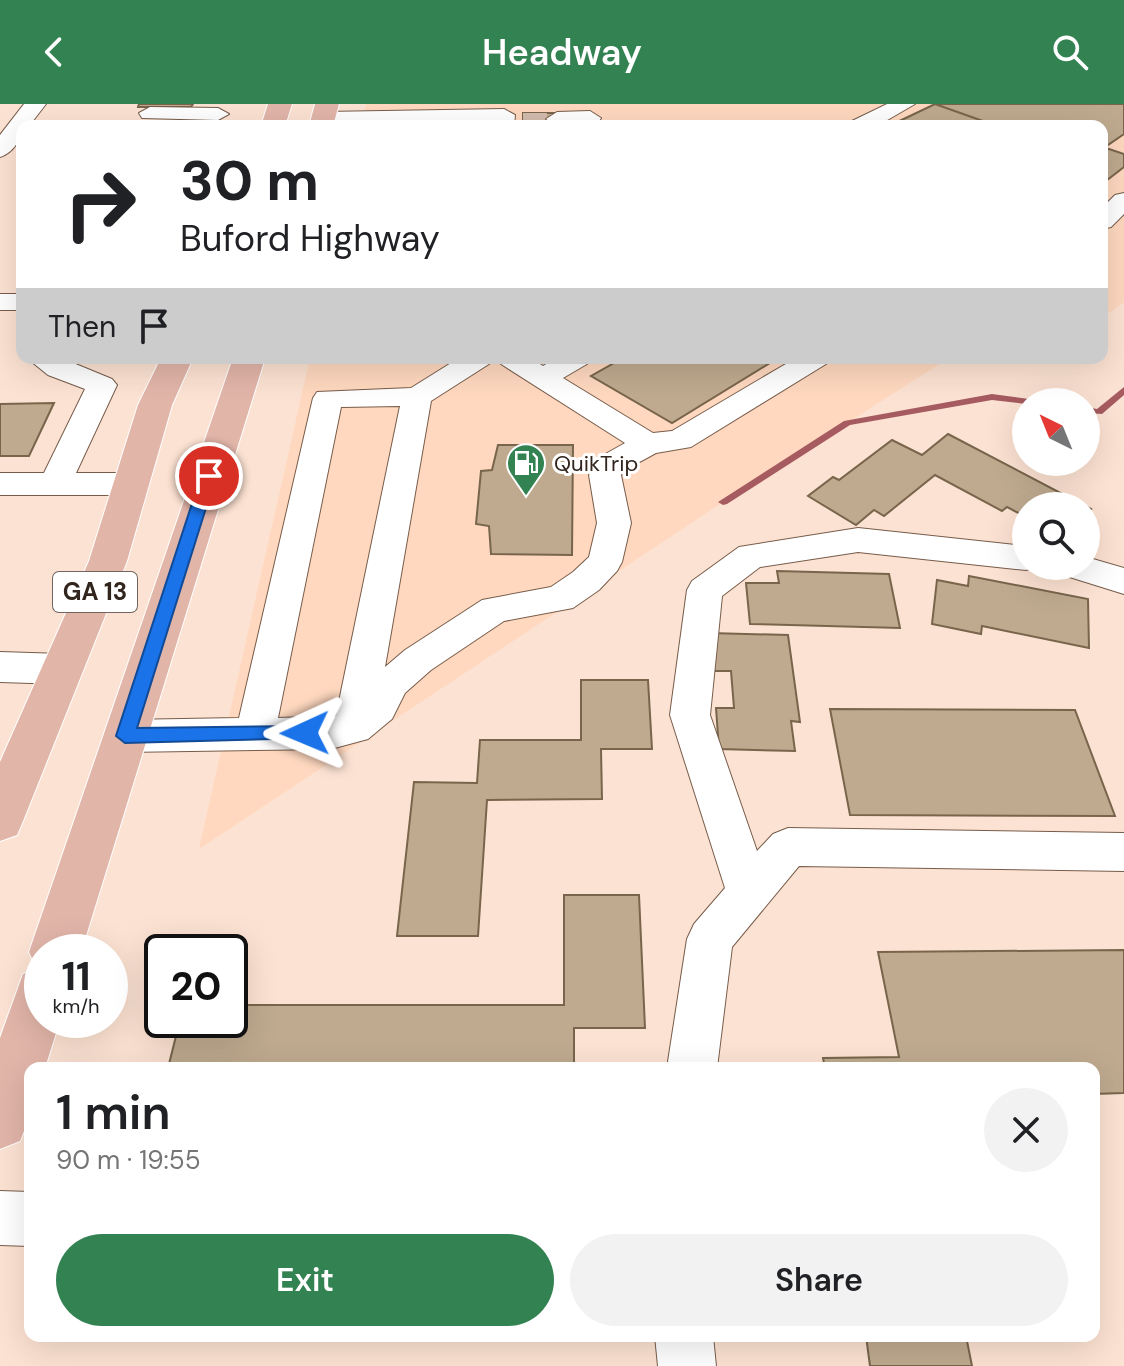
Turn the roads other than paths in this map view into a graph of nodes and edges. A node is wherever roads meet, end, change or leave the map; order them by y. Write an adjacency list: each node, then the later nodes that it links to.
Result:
1 (35, 104): 6 (street)
2 (904, 104): 10 (street)
3 (150, 113): 4 (street)
4 (218, 115)
5 (324, 116): 7 (street)
6 (23, 120)
7 (369, 120)
8 (399, 120): 9 (street)
9 (508, 120)
10 (872, 120)
11 (16, 129): 12 (street)
12 (0, 150)
13 (1124, 200): 14 (street)
14 (1108, 216)
15 (50, 364): 25 (street)
16 (174, 364): 27 (main road, GA 13)
17 (247, 364): 35 (main road, GA 13)
18 (469, 364): 23 (street)
19 (520, 364): 22 (street)
20 (566, 364): 22 (street)
21 (806, 364): 24 (street)
22 (542, 378): 24 (street)
23 (417, 397): 33 (street); 34 (street)
24 (648, 444): 33 (street)
25 (55, 483): 26 (street); 27 (street)
26 (0, 484)
27 (133, 484): 32 (main road, GA 13)
28 (1012, 556): 38 (street)
29 (1100, 574): 30 (street)
30 (1124, 581)
31 (0, 667): 32 (street)
32 (62, 669): 36 (main road, GA 13)
33 (354, 728): 34 (street)
34 (255, 734): 35 (street)
35 (125, 736): 39 (main road, GA 13)
36 (0, 821)
37 (1124, 852): 38 (street)
38 (749, 892): 41 (street)
39 (61, 934)
40 (27, 1038): 42 (main road)
41 (693, 1062)
42 (0, 1121)
43 (0, 1218): 44 (street)
44 (24, 1219)
45 (685, 1342): 46 (street)
46 (687, 1366)

